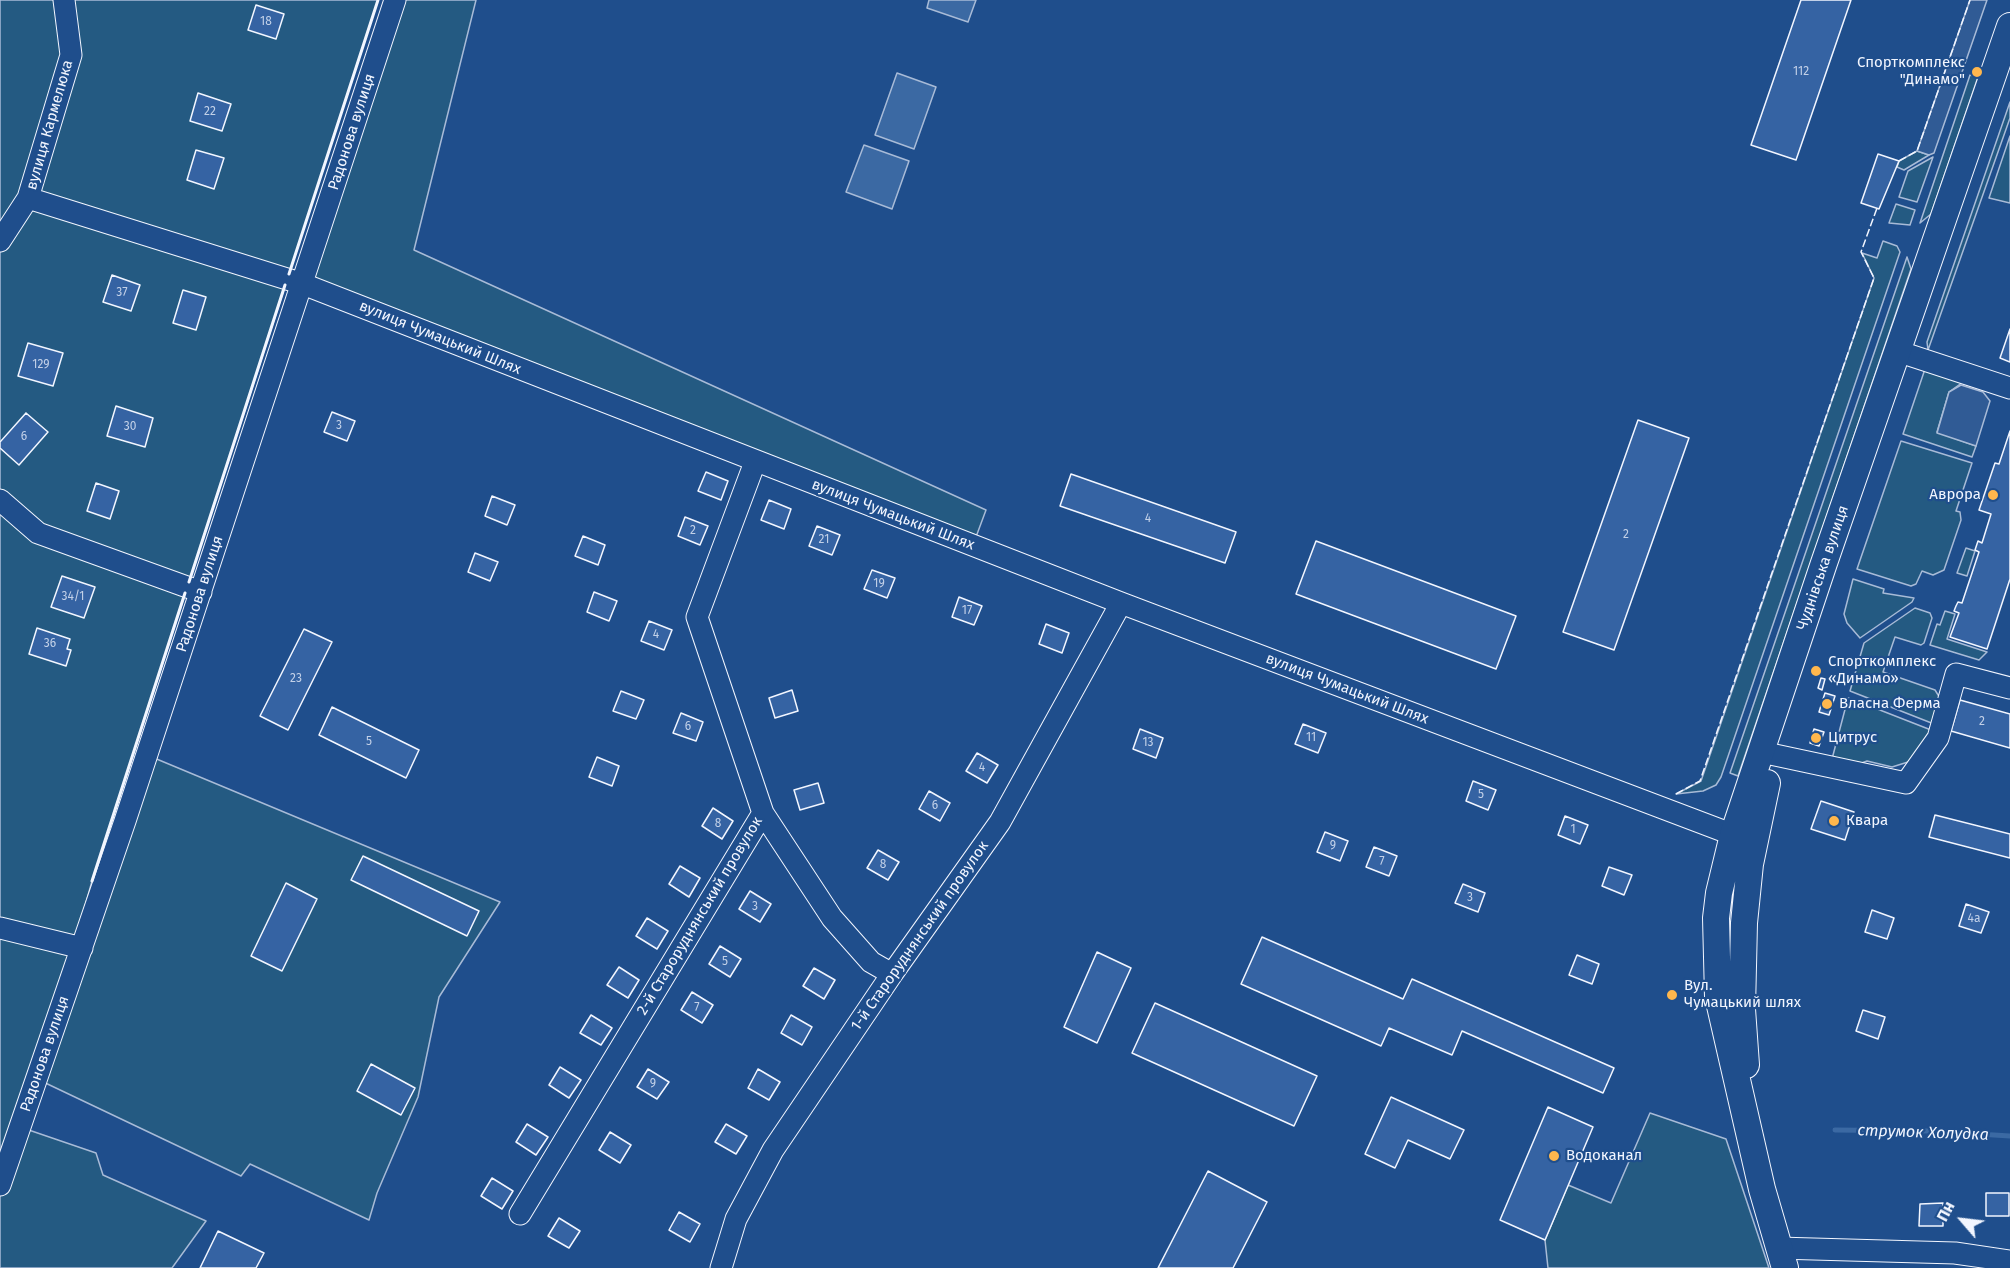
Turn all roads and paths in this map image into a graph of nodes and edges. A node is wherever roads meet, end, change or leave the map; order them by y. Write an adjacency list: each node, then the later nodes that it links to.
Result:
1 (64, 0): 5 (street, вулиця Кармелюка)
2 (395, 0): 7 (street, Радонова вулиця)
3 (2010, 26): 8 (main road, Чуднівська вулиця)
4 (2010, 61): 8 (main road, Чуднівська вулиця)
5 (28, 198): 6 (street, вулиця Кармелюка); 7 (street, вулиця Чумацький Шлях)
6 (0, 242)
7 (303, 284): 10 (street, вулиця Чумацький Шлях); 12 (street, Радонова вулиця)
8 (1903, 353): 9 (street); 15 (main road, Чуднівська вулиця)
9 (2010, 388)
10 (755, 462): 13 (street, вулиця Чумацький Шлях); 16 (street, 2-й Староруднянський провулок)
11 (0, 500): 12 (street)
12 (201, 592): 19 (street, Радонова вулиця)
13 (1121, 603): 17 (street, вулиця Чумацький Шлях); 20 (street, 1-й Староруднянський провулок)
14 (2010, 688): 15 (street)
15 (1768, 754): 17 (main road, Чуднівська вулиця)
16 (763, 813): 20 (street); 22 (street, 2-й Староруднянський провулок)
17 (1743, 839): 23 (main road, Чуднівська вулиця)
18 (0, 928): 19 (street)
19 (82, 948): 21 (street, Радонова вулиця)
20 (892, 974): 25 (street, 1-й Староруднянський провулок)
21 (0, 1185)
22 (520, 1214)
23 (1781, 1258): 24 (street)
24 (2010, 1261)
25 (721, 1268)

